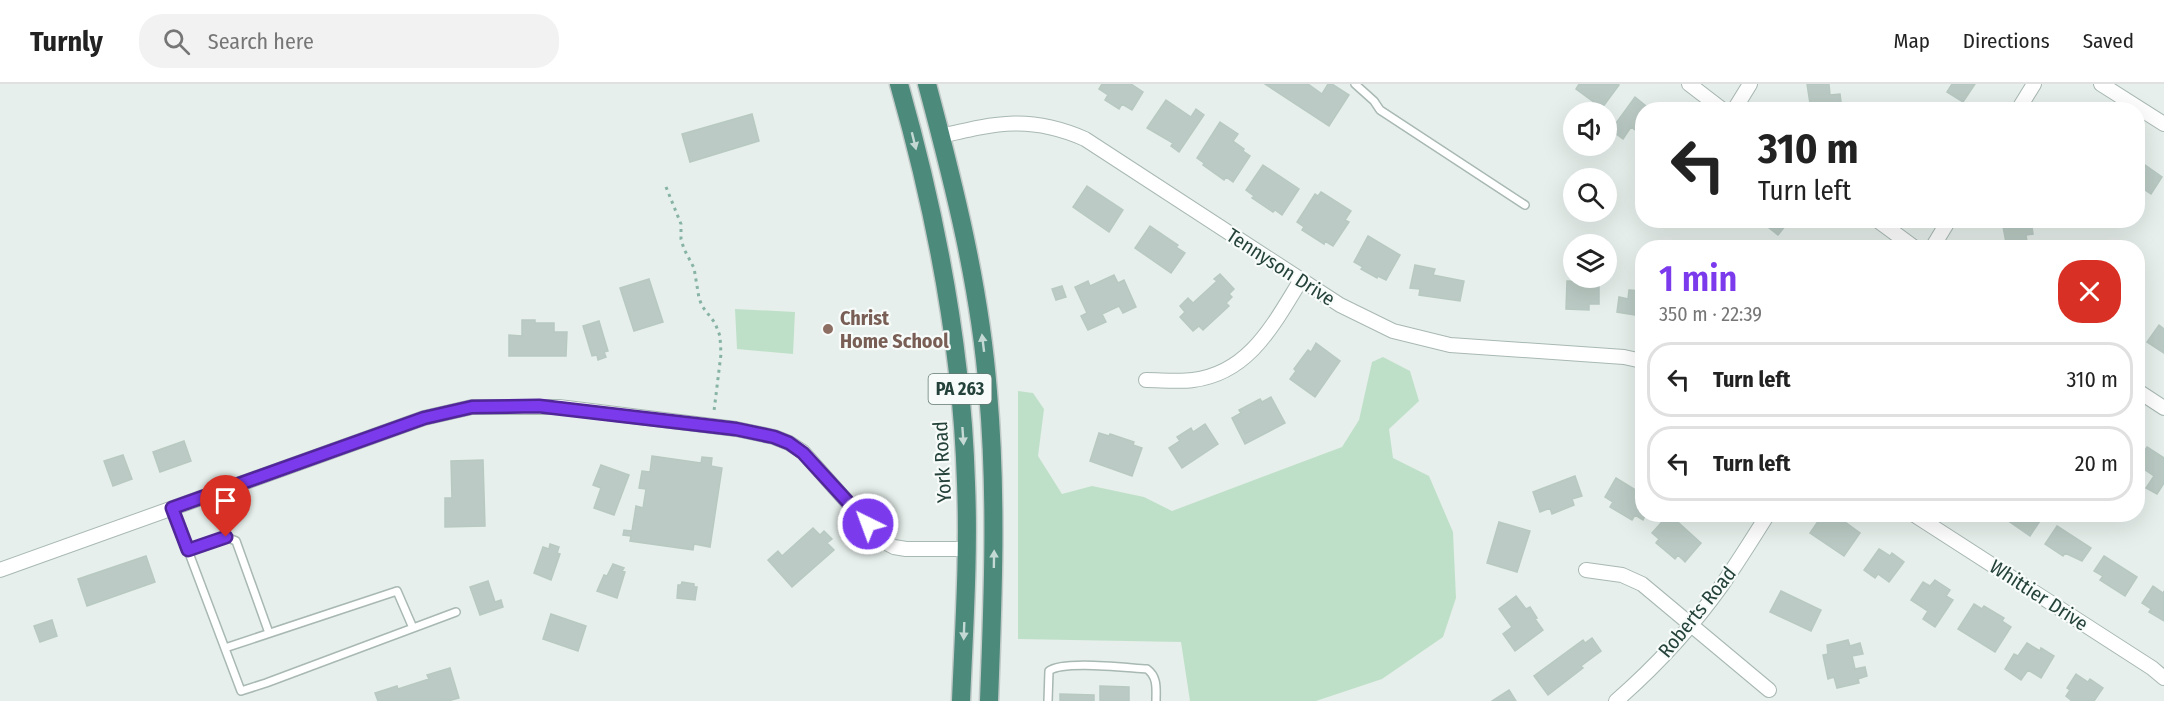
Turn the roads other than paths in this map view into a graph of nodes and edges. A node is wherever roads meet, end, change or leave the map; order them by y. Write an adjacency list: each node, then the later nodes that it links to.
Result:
1 (899, 84): 26 (highway, York Road / PA 263, one-way to 26)
2 (927, 84): 14 (highway, PA 263)
3 (1355, 84): 15 (lane)
4 (1689, 84): 8 (street)
5 (1750, 84): 9 (street)
6 (2034, 84): 10 (street)
7 (2101, 84): 11 (street)
8 (1713, 102)
9 (1739, 102)
10 (2023, 102)
11 (2129, 102)
12 (2145, 112): 13 (street)
13 (2164, 124)
14 (941, 136): 18 (street, Tennyson Drive); 38 (highway, PA 263, one-way to 14)
15 (1525, 205)
16 (1888, 228): 17 (street)
17 (1904, 240)
18 (1301, 280): 19 (street, Tennyson Drive); 20 (street)
19 (1635, 359)
20 (1146, 380)
21 (2145, 396): 22 (street)
22 (2164, 408)
23 (172, 508): 26 (street); 27 (lane); 28 (street)
24 (1763, 522): 31 (street, Roberts Road)
25 (1925, 522): 35 (street, Whittier Drive)
26 (967, 549): 37 (highway, York Road / PA 263, one-way to 37)
27 (188, 550): 33 (lane); 34 (lane)
28 (0, 570)
29 (1586, 570): 31 (street)
30 (456, 612): 32 (lane)
31 (1691, 625): 36 (street); 41 (street, Roberts Road)
32 (413, 628): 33 (lane); 34 (lane)
33 (269, 633): 34 (lane)
34 (225, 648)
35 (2164, 678)
36 (1769, 690)
37 (961, 701)
38 (989, 701)
39 (1048, 701): 40 (lane)
40 (1156, 701)
41 (1616, 701)

